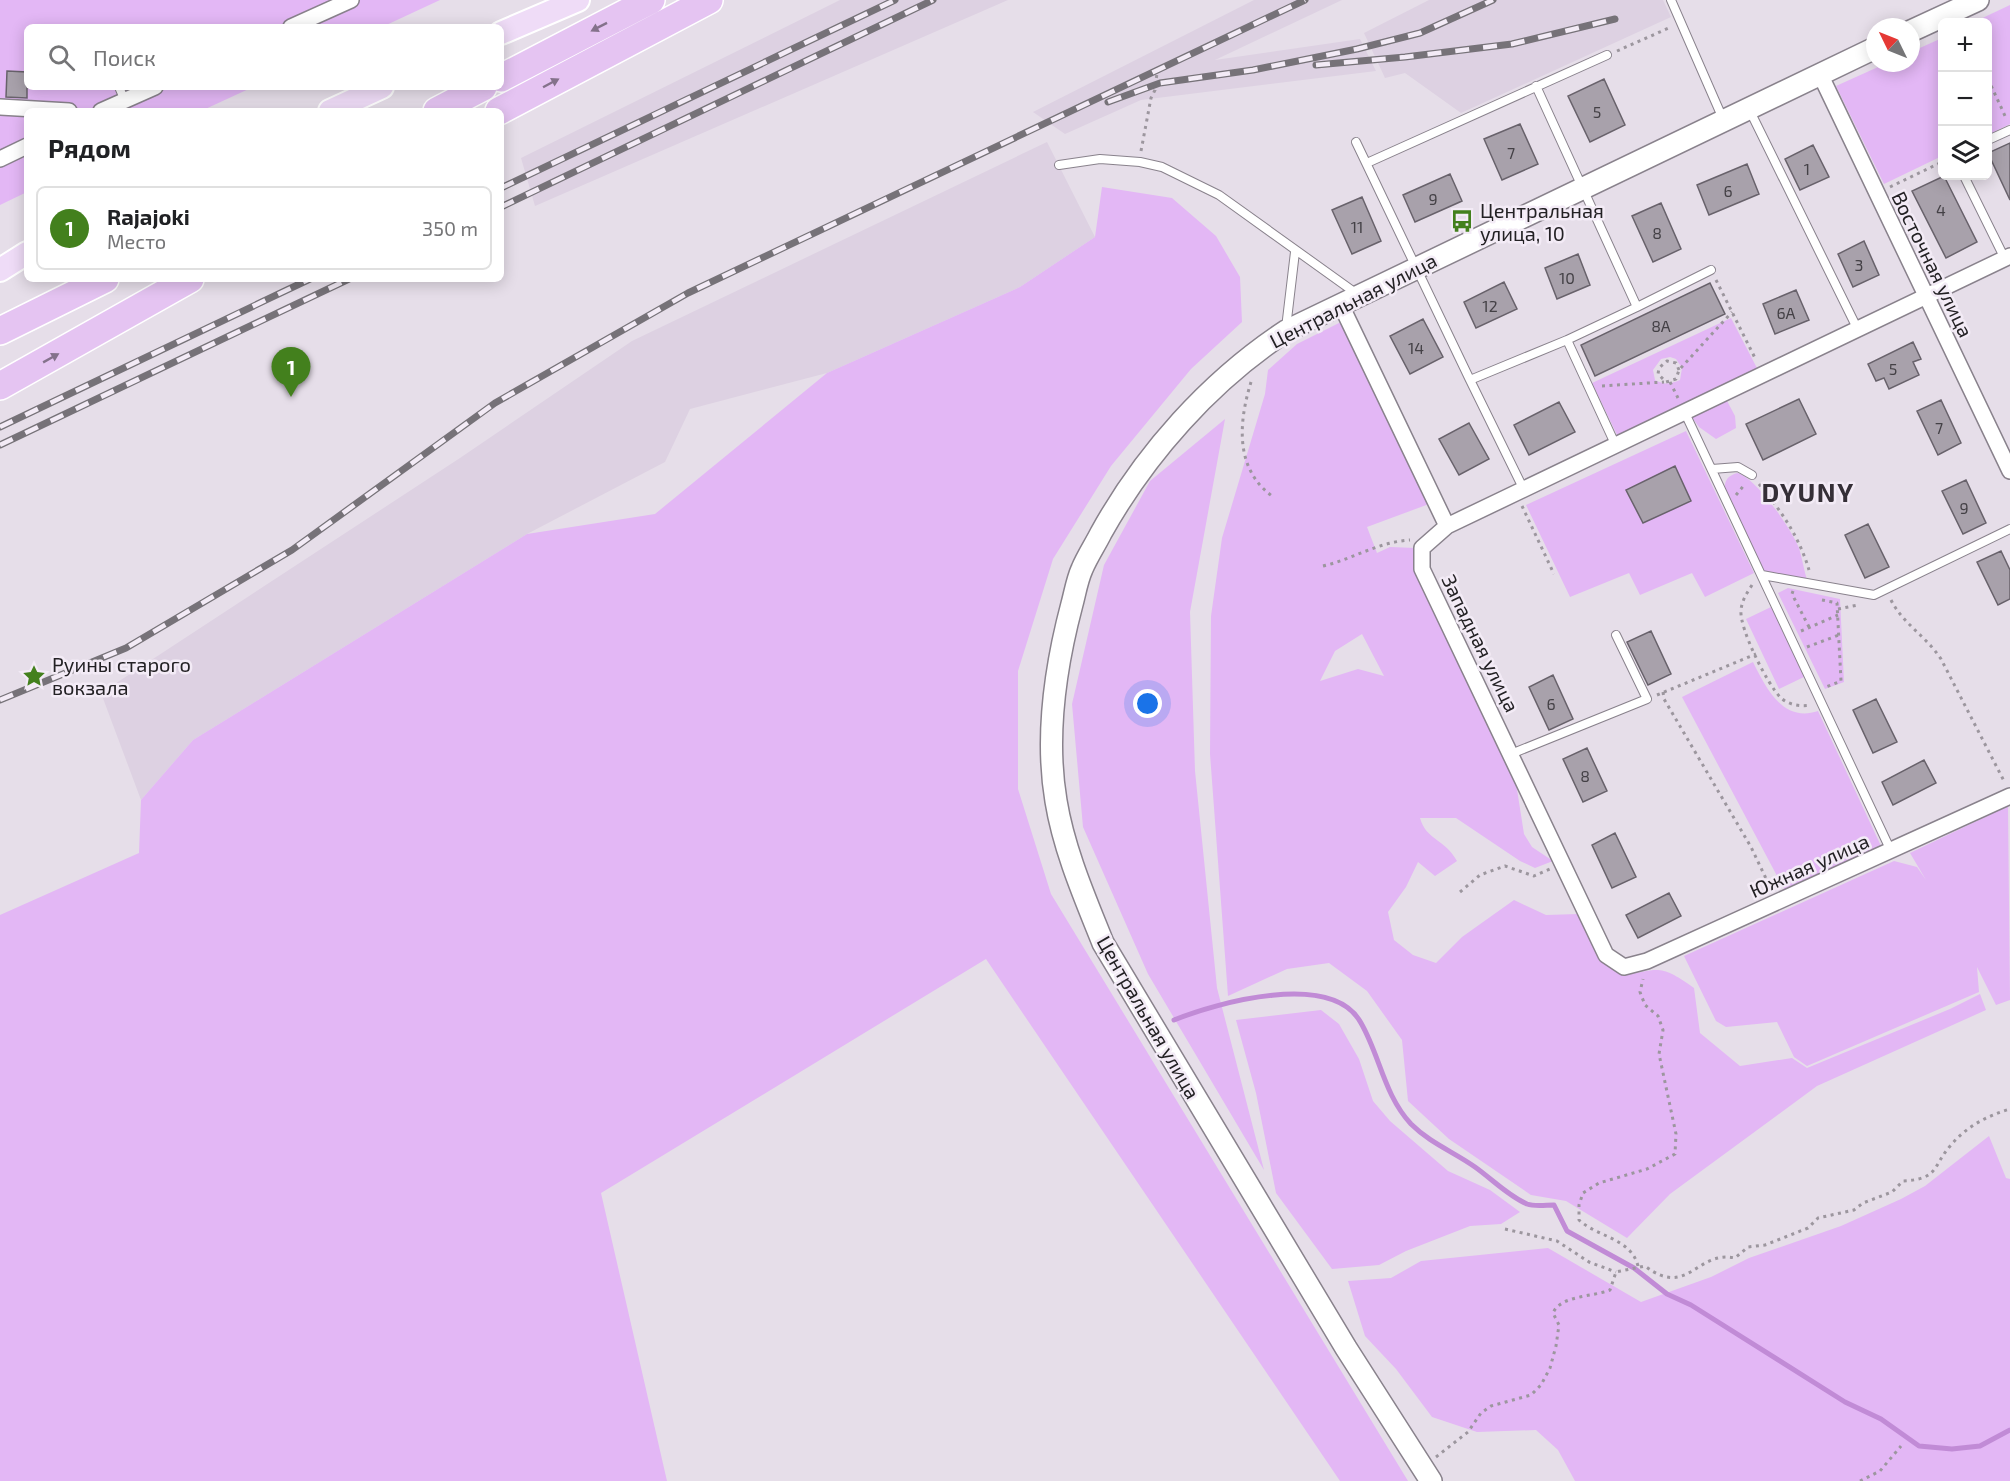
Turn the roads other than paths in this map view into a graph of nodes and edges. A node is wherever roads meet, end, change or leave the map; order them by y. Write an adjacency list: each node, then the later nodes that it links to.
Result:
1 (351, 0): 7 (street)
2 (578, 0): 9 (main road)
3 (651, 0): 13 (highway, one-way to 13)
4 (709, 0): 24 (highway, one-way to 4)
5 (1671, 0): 26 (lane)
6 (1978, 0): 8 (main road)
7 (298, 24)
8 (1920, 27)
9 (504, 32)
10 (1866, 52): 12 (main road, Центральная улица)
11 (1607, 55): 14 (lane)
12 (1820, 74): 25 (main road, Центральная улица); 44 (street, Восточная улица)
13 (504, 76)
14 (1536, 86): 32 (lane); 35 (lane)
15 (141, 90): 18 (street)
16 (376, 90): 22 (main road)
17 (477, 90): 23 (highway)
18 (122, 94): 21 (street)
19 (0, 107): 20 (street)
20 (24, 108)
21 (105, 108)
22 (336, 108)
23 (443, 108)
24 (504, 108)
25 (1748, 109): 26 (main road, Центральная улица); 48 (lane)
26 (1724, 120): 35 (main road, Центральная улица)
27 (2010, 129): 28 (lane)
28 (1992, 138)
29 (1356, 142): 32 (lane)
30 (24, 147): 31 (street)
31 (0, 159)
32 (1367, 163): 39 (lane)
33 (1059, 165): 36 (lane)
34 (1966, 180): 38 (lane)
35 (1581, 188): 39 (main road, Центральная улица); 46 (lane)
36 (1295, 252): 45 (lane); 47 (lane)
37 (24, 255): 40 (main road)
38 (2008, 258): 44 (street)
39 (1416, 266): 45 (main road, Центральная улица); 51 (lane)
40 (0, 270)
41 (1711, 270): 46 (lane)
42 (99, 282): 49 (highway)
43 (184, 282): 52 (highway, one-way to 43)
44 (1926, 297): 48 (street); 56 (street, Восточная улица)
45 (1349, 299): 47 (main road, Центральная улица); 59 (street)
46 (1637, 307): 50 (lane)
47 (1286, 330): 67 (main road, Центральная улица)
48 (1858, 330): 53 (street)
49 (0, 331)
50 (1567, 340): 51 (lane); 54 (lane)
51 (1470, 380): 58 (lane)
52 (0, 386)
53 (1685, 413): 54 (street); 55 (lane)
54 (1616, 446): 58 (street)
55 (1712, 470): 57 (lane); 61 (lane)
56 (2010, 471)
57 (1752, 475)
58 (1520, 492): 59 (street)
59 (1447, 526): 63 (street, Западная улица)
60 (2010, 529): 61 (lane)
61 (1762, 575): 65 (lane)
62 (1616, 634): 63 (lane)
63 (1511, 754): 66 (street, Западная улица)
64 (2010, 796): 65 (street, Южная улица)
65 (1891, 851): 66 (street, Южная улица)
66 (1627, 966)
67 (1426, 1474)

